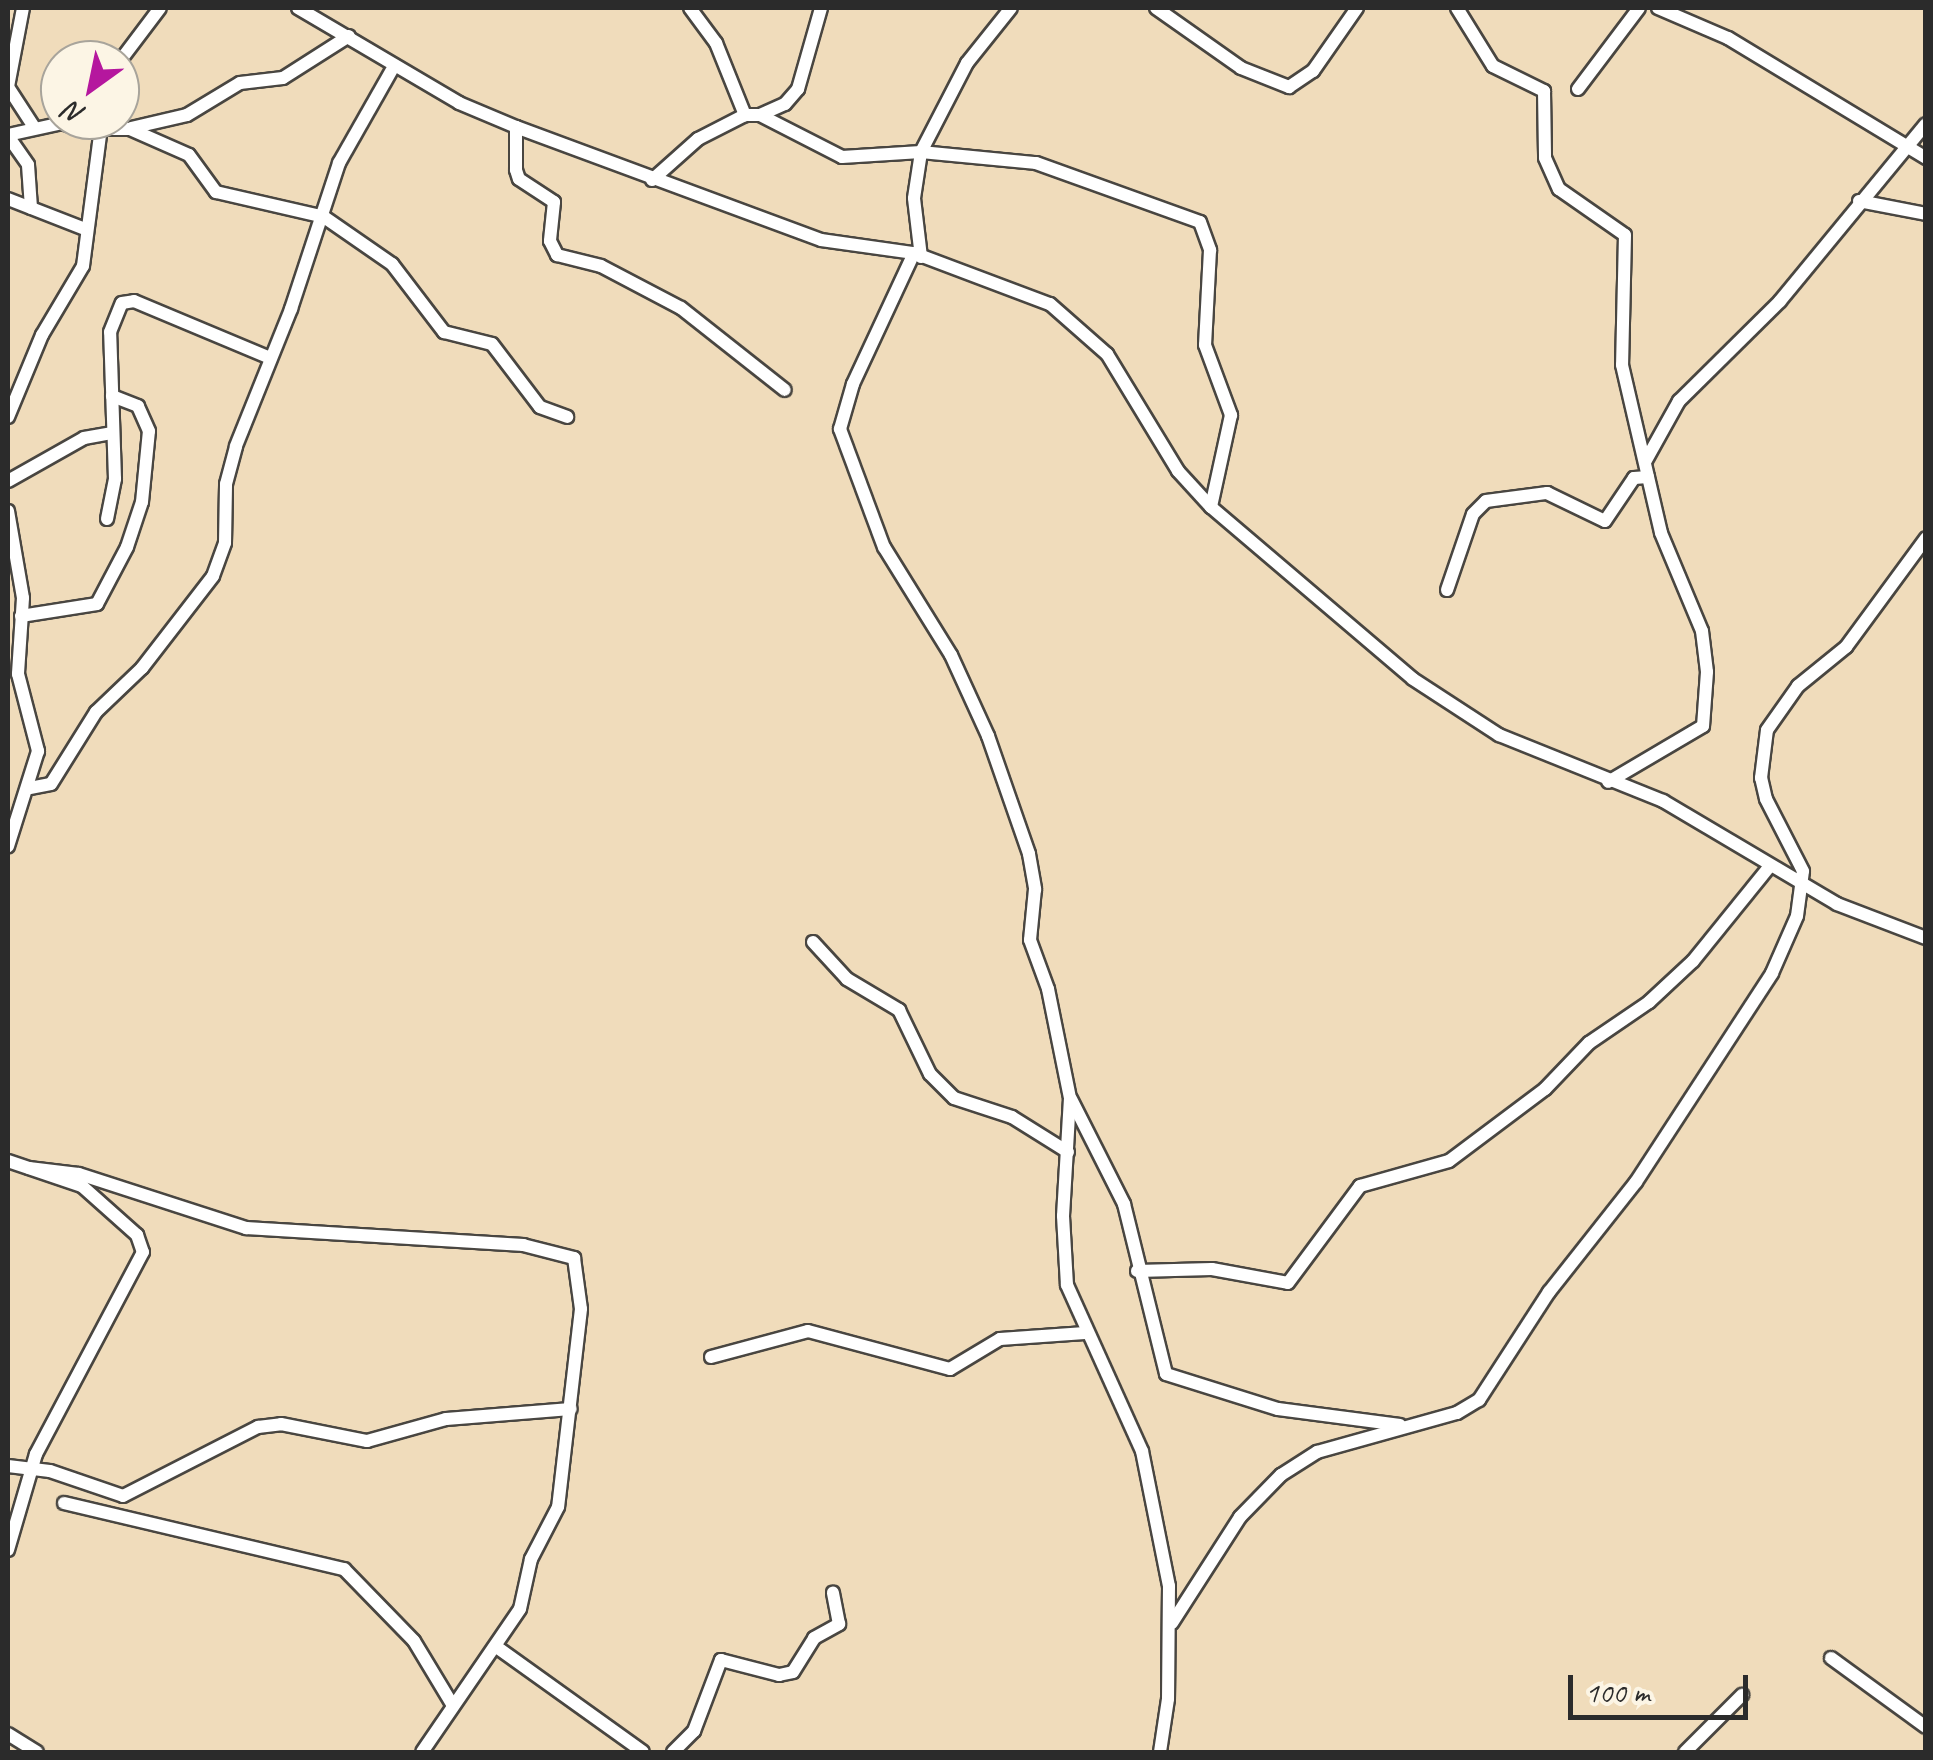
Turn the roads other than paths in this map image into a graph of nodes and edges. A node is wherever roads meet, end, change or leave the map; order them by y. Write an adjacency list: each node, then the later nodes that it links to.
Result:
1 (23, 8): 20 (street)
2 (160, 8): 14 (street)
3 (298, 8): 13 (street)
4 (690, 8): 12 (street)
5 (821, 8): 17 (street)
6 (1011, 8): 27 (street)
7 (1156, 8): 8 (street)
8 (1357, 8)
9 (1457, 8): 43 (street)
10 (1640, 8): 16 (street)
11 (1658, 8): 26 (street)
12 (702, 13): 17 (street)
13 (349, 36): 15 (street); 19 (street)
14 (136, 40)
15 (394, 66): 22 (street); 34 (street)
16 (1578, 90)
17 (752, 115): 27 (street); 29 (street)
18 (1926, 124): 26 (street)
19 (140, 126)
20 (34, 127): 21 (street); 24 (street)
21 (40, 127)
22 (516, 127): 29 (street); 38 (street)
23 (140, 133): 34 (street)
24 (8, 136): 32 (street)
25 (99, 140): 35 (street)
26 (1912, 146): 28 (street); 31 (street)
27 (922, 152): 36 (street); 46 (street)
28 (1926, 158)
29 (652, 180): 36 (street)
30 (8, 199): 32 (street)
31 (1859, 201): 33 (street); 43 (street)
32 (32, 208): 35 (street)
33 (1926, 214)
34 (324, 217): 37 (street); 41 (street)
35 (85, 228): 40 (street)
36 (918, 255): 46 (street); 59 (street)
37 (270, 358): 39 (street); 53 (street)
38 (786, 390)
39 (112, 396): 42 (street); 51 (street)
40 (8, 417)
41 (567, 417)
42 (112, 433): 45 (street); 48 (street)
43 (1645, 462): 44 (street)
44 (1648, 477): 50 (street); 52 (street)
45 (8, 480)
46 (1211, 508): 52 (street)
47 (8, 511): 51 (street)
48 (107, 519)
49 (1926, 538): 56 (street)
50 (1447, 590)
51 (22, 616): 53 (street)
52 (1608, 782): 55 (street)
53 (30, 788): 54 (street)
54 (8, 846)
55 (1770, 866): 56 (street); 63 (street)
56 (1804, 885): 57 (street); 67 (street)
57 (1926, 938)
58 (813, 942): 60 (street)
59 (1070, 1098): 60 (street); 63 (street)
60 (1068, 1152): 64 (street)
61 (8, 1161): 62 (street)
62 (29, 1168): 66 (street); 69 (street)
63 (1137, 1271): 67 (street)
64 (1085, 1333): 65 (street); 73 (street)
65 (710, 1357)
66 (571, 1409): 69 (street); 74 (street)
67 (1408, 1426): 73 (street)
68 (8, 1466): 69 (street)
69 (31, 1466): 71 (street)
70 (64, 1503): 77 (street)
71 (8, 1550)
72 (833, 1593): 83 (street)
73 (1172, 1623): 84 (street)
74 (498, 1648): 77 (street); 82 (street)
75 (1831, 1658): 78 (street)
76 (1742, 1695): 85 (street)
77 (452, 1704): 81 (street)
78 (1926, 1726)
79 (8, 1734): 80 (street)
80 (37, 1752)
81 (422, 1752)
82 (643, 1752)
83 (673, 1752)
84 (1160, 1752)
85 (1685, 1752)

